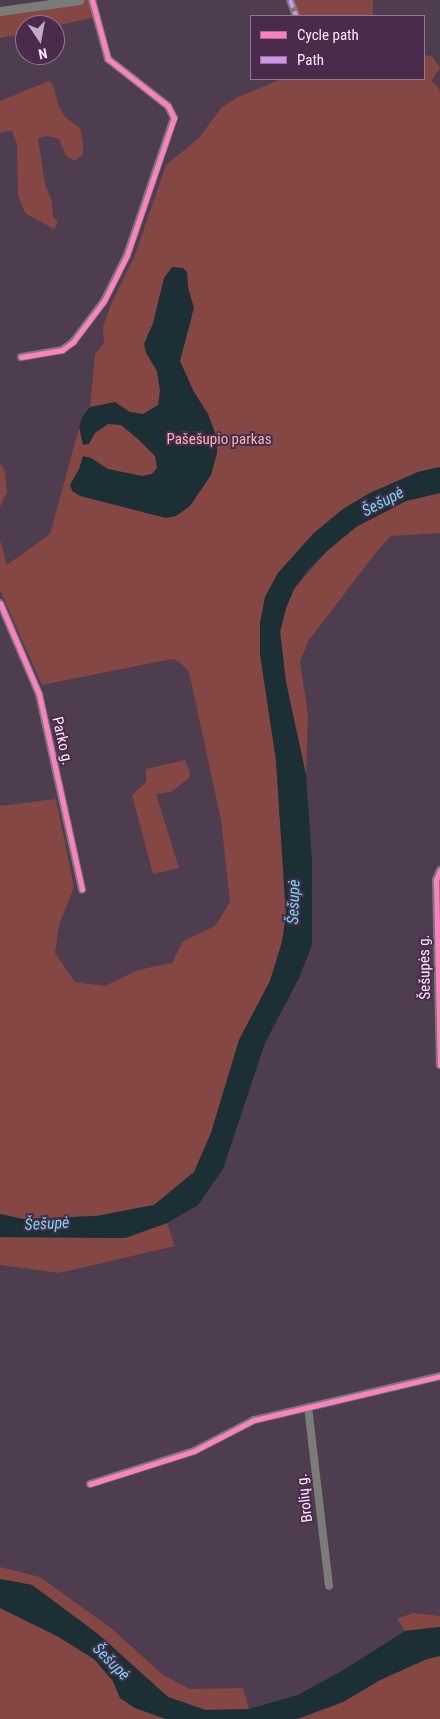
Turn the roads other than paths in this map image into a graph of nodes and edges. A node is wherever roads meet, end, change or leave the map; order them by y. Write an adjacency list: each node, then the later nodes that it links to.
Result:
1 (79, 0): 4 (street)
2 (92, 0): 6 (street)
3 (290, 0): 5 (street)
4 (0, 11)
5 (296, 15)
6 (21, 357)
7 (0, 603): 9 (street, Parko g.)
8 (440, 870): 10 (street, Šešupės g.)
9 (82, 889)
10 (440, 1065)
11 (440, 1376): 12 (street)
12 (308, 1407): 13 (street); 14 (street, Brolių g.)
13 (90, 1484)
14 (329, 1586)

